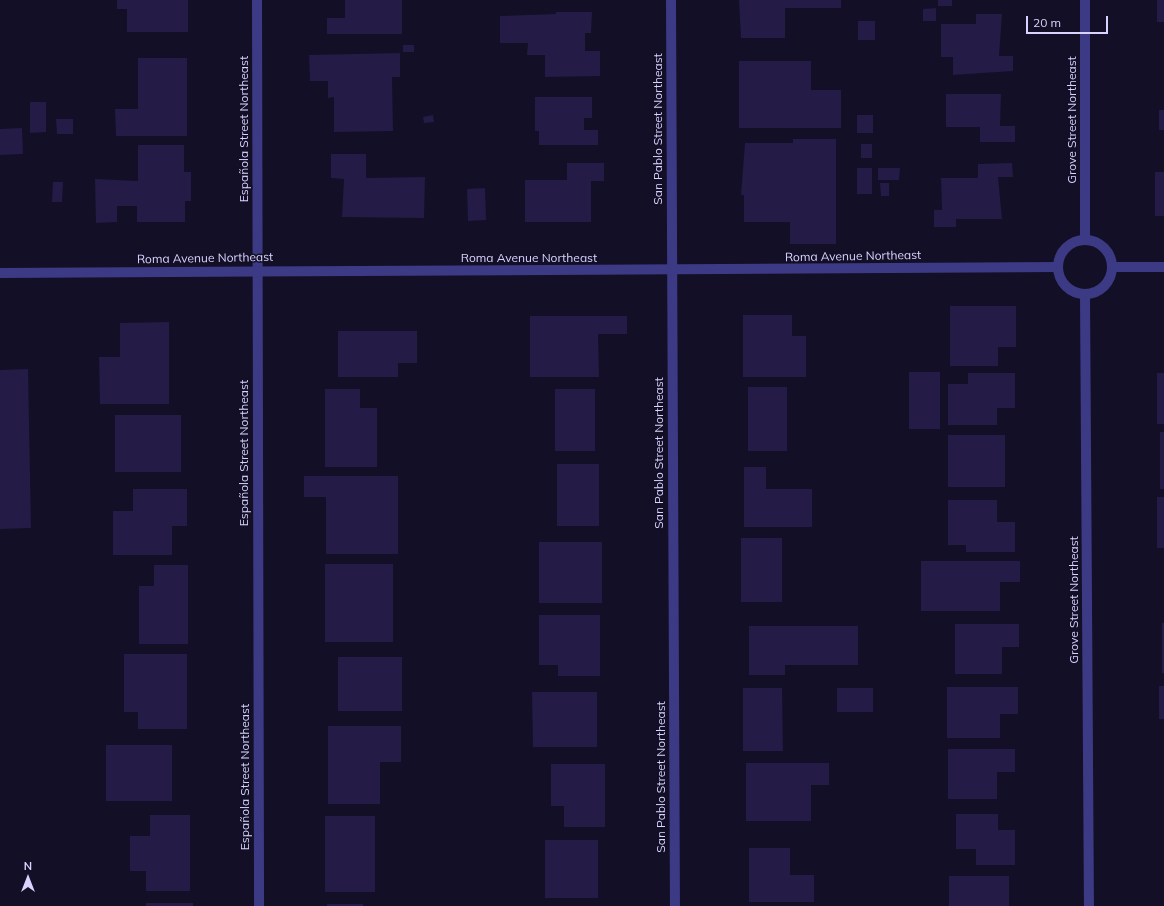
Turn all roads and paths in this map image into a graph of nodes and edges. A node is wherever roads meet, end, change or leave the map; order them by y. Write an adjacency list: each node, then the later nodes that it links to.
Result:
1 (257, 0): 9 (street, Española Street Northeast)
2 (671, 0): 8 (street, San Pablo Street Northeast)
3 (1085, 0): 4 (street, Grove Street Northeast)
4 (1085, 239): 5 (street); 6 (street)
5 (1058, 267): 8 (street, Roma Avenue Northeast); 11 (street)
6 (1113, 267): 7 (street); 11 (street)
7 (1164, 267)
8 (671, 270): 9 (street, Roma Avenue Northeast); 13 (street, San Pablo Street Northeast)
9 (257, 271): 10 (street, Roma Avenue Northeast); 12 (street, Española Street Northeast)
10 (0, 273)
11 (1085, 294): 14 (street, Grove Street Northeast)
12 (259, 906)
13 (675, 906)
14 (1090, 906)

